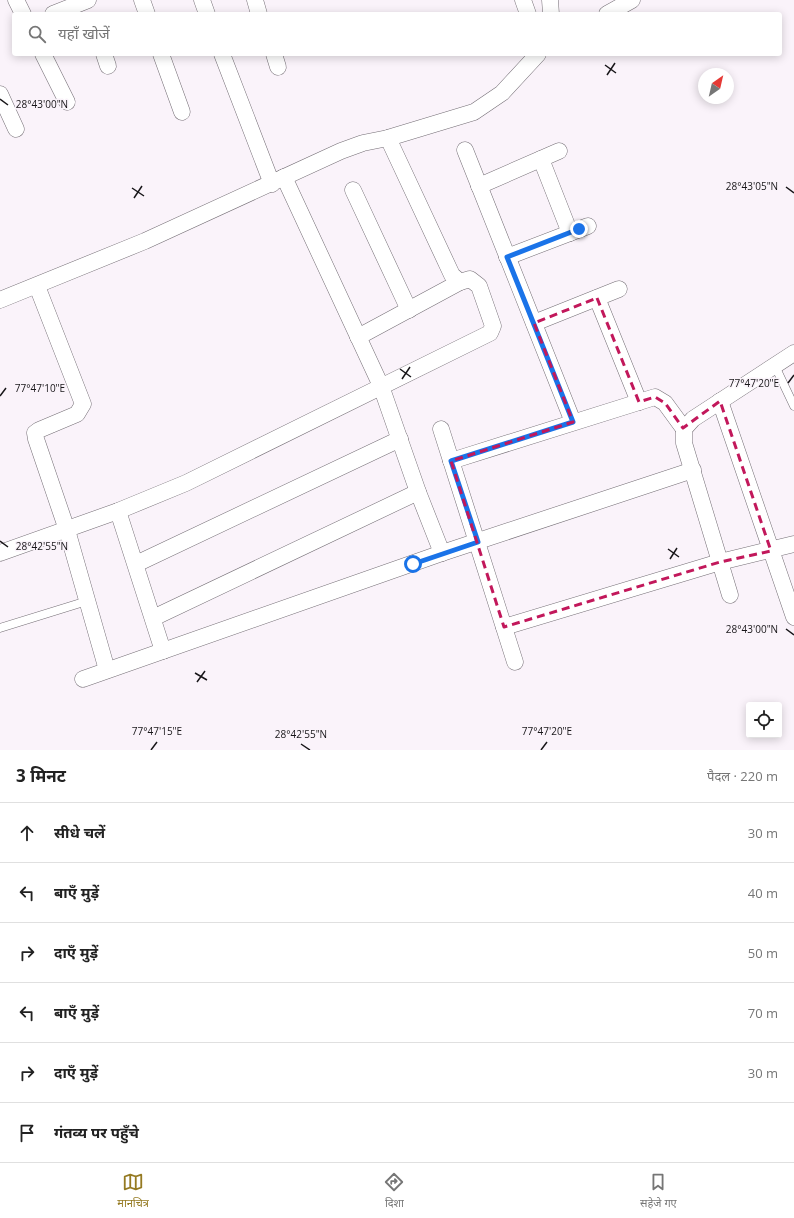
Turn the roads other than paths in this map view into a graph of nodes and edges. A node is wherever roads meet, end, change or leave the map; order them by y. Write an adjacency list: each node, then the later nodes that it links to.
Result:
1 (16, 0): 9 (street)
2 (142, 0): 11 (street)
3 (202, 0): 12 (street)
4 (254, 0): 13 (street)
5 (523, 0): 14 (street)
6 (550, 0): 15 (street)
7 (632, 0): 16 (street)
8 (88, 5): 10 (street)
9 (22, 12)
10 (61, 12)
11 (146, 12)
12 (206, 12)
13 (259, 12)
14 (527, 12)
15 (551, 12)
16 (611, 12)
17 (44, 56): 22 (street)
18 (162, 56): 23 (street)
19 (223, 56): 29 (street)
20 (536, 56): 25 (street)
21 (0, 94): 24 (street)
22 (67, 102)
23 (182, 112)
24 (16, 129)
25 (388, 138): 29 (street); 35 (street)
26 (465, 150): 30 (street)
27 (559, 151): 28 (street)
28 (541, 159): 30 (street); 33 (street)
29 (278, 180): 36 (street); 42 (street)
30 (479, 186): 34 (street)
31 (353, 190): 40 (street)
32 (588, 226): 33 (street)
33 (570, 233): 34 (street)
34 (507, 257): 41 (street)
35 (460, 282): 40 (street); 45 (street)
36 (36, 286): 39 (street); 57 (street)
37 (619, 289): 38 (street)
38 (597, 298): 41 (street); 47 (street)
39 (0, 300)
40 (409, 310): 42 (street)
41 (534, 323): 49 (street)
42 (358, 337): 45 (street)
43 (794, 353): 44 (street)
44 (775, 366): 46 (street); 48 (lane)
45 (381, 386): 52 (street); 56 (street)
46 (720, 401): 51 (street); 60 (street)
47 (639, 402): 49 (street); 51 (street)
48 (794, 406)
49 (573, 422): 53 (street)
50 (440, 429): 53 (street)
51 (684, 429): 54 (street)
52 (400, 439): 55 (street); 64 (street)
53 (451, 461): 58 (street)
54 (692, 470): 58 (street); 63 (street)
55 (418, 492): 61 (street); 68 (street)
56 (118, 511): 57 (street); 64 (street)
57 (67, 530): 62 (street); 66 (street)
58 (478, 542): 61 (street); 69 (street)
59 (794, 544): 60 (street)
60 (771, 551): 63 (street); 67 (street)
61 (442, 553): 71 (street)
62 (0, 554)
63 (720, 562): 65 (street); 69 (street)
64 (136, 564): 68 (street)
65 (730, 595)
66 (87, 601): 70 (lane); 73 (street)
67 (794, 617)
68 (153, 618): 71 (street)
69 (504, 627): 72 (street)
70 (0, 628)
71 (163, 651): 73 (street)
72 (515, 662)
73 (107, 670): 74 (street)
74 (83, 679)

